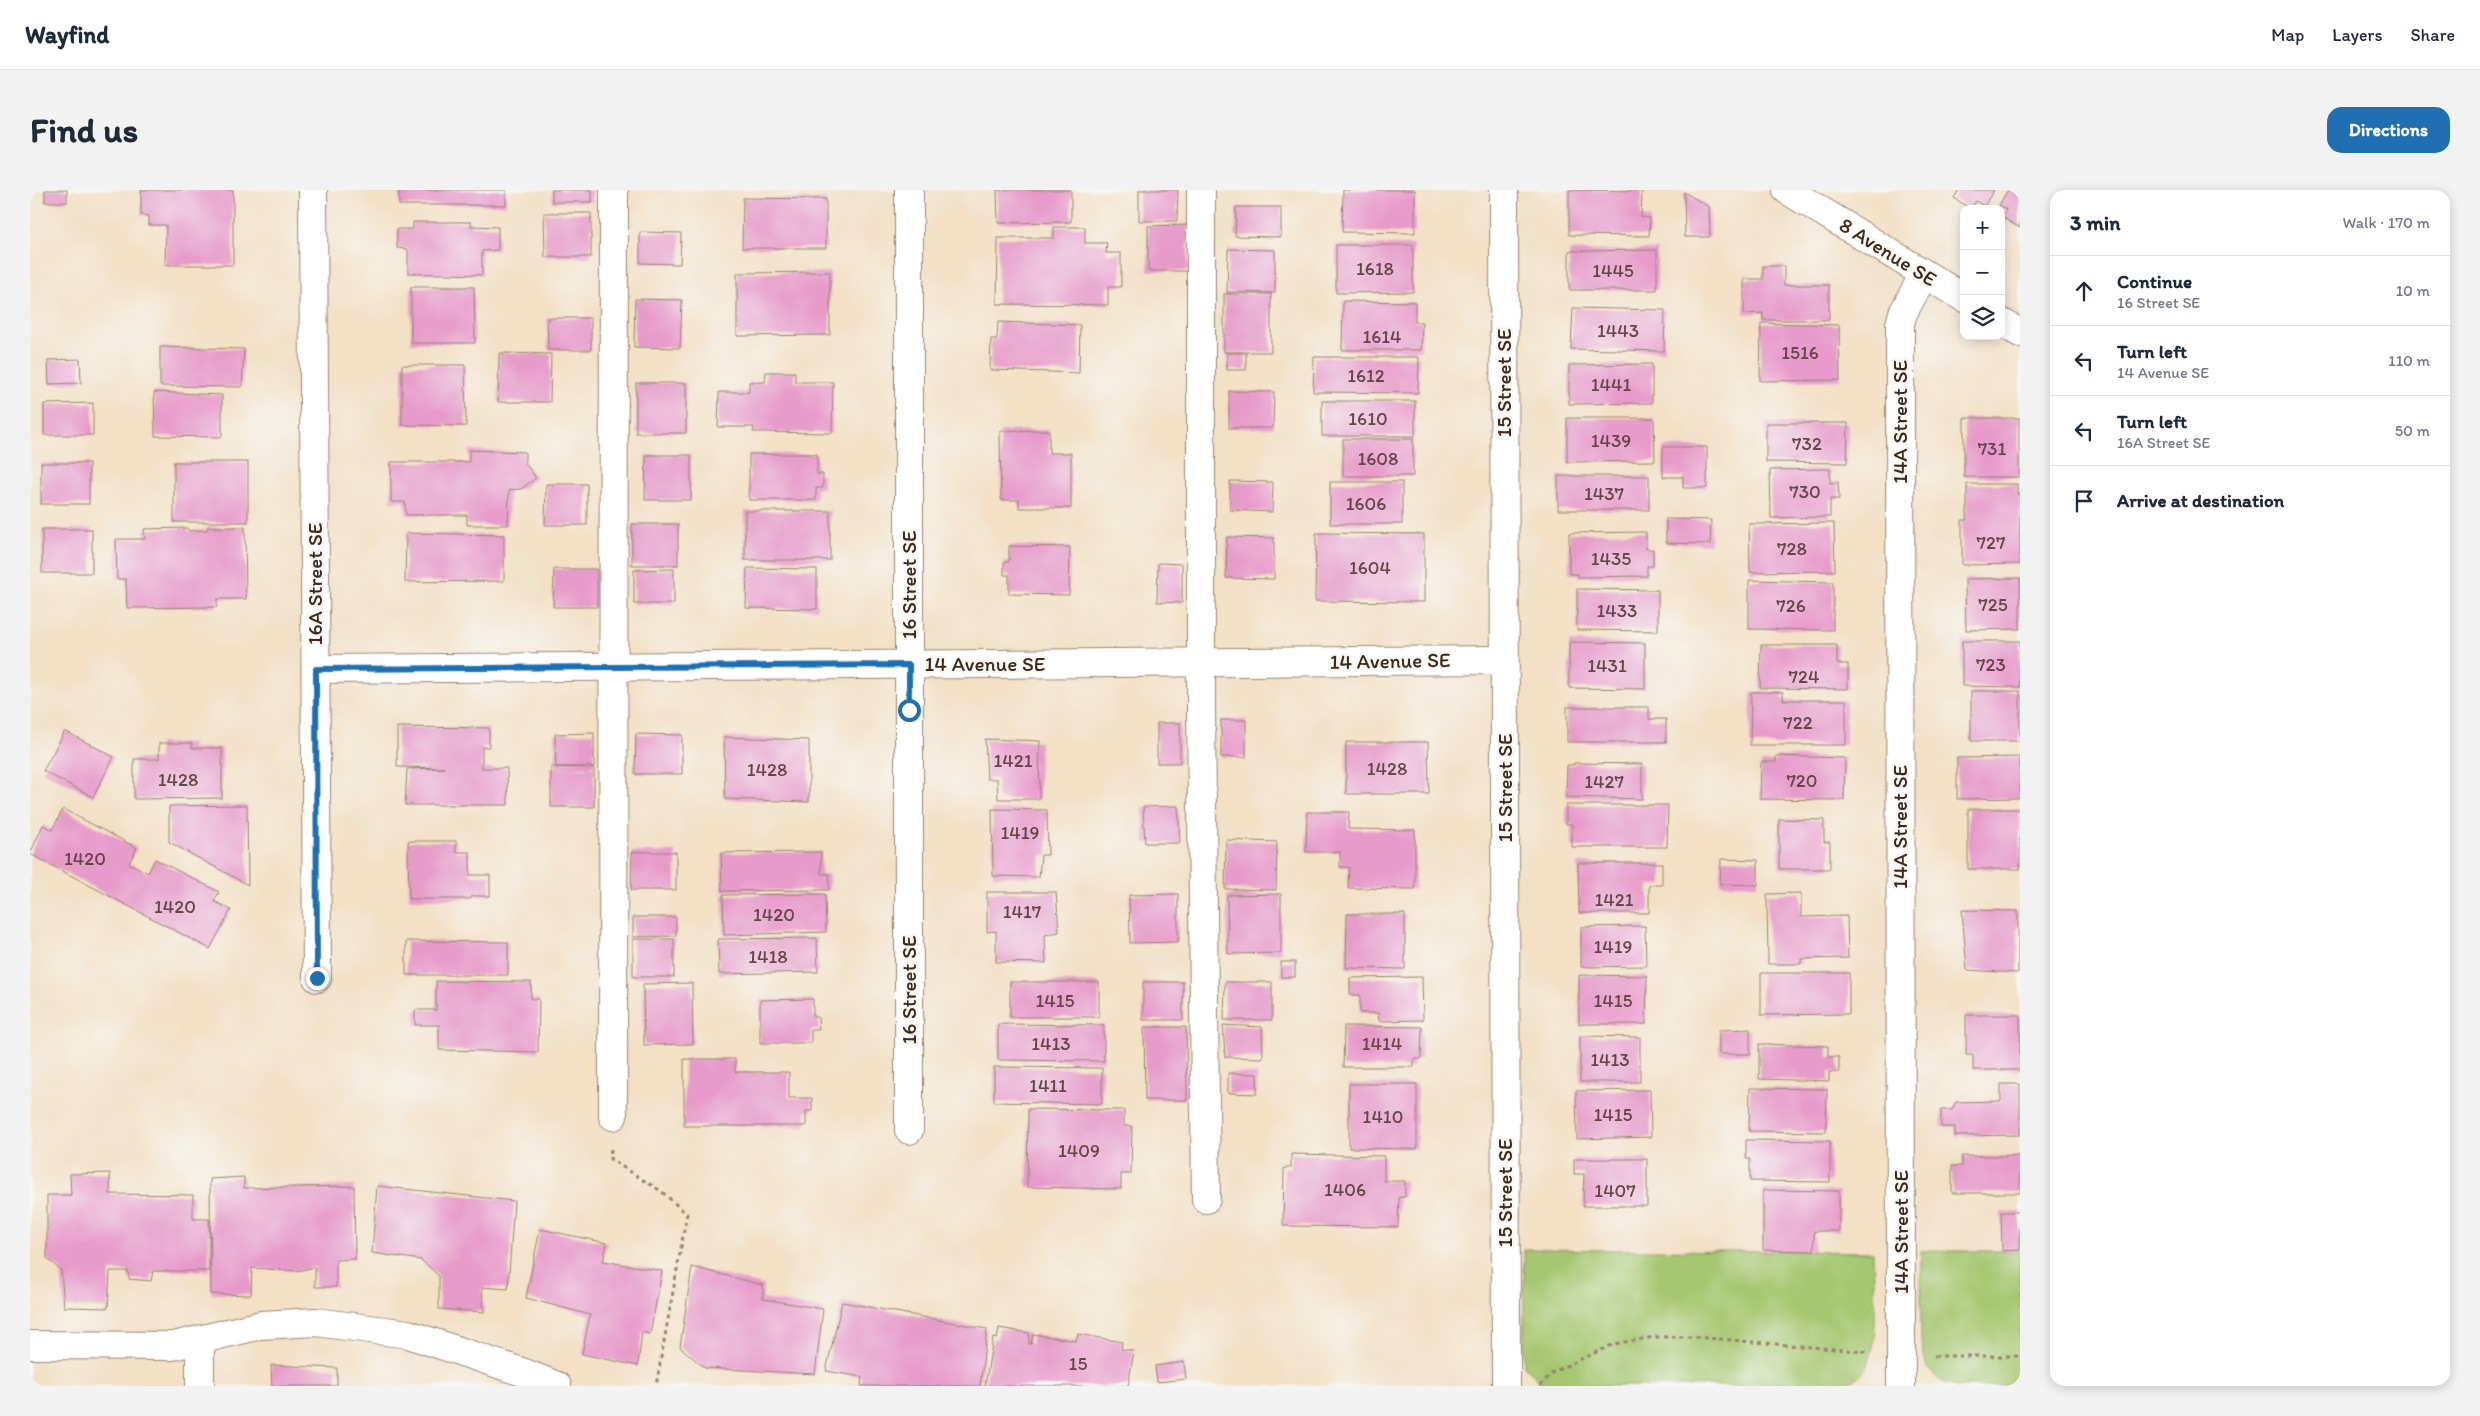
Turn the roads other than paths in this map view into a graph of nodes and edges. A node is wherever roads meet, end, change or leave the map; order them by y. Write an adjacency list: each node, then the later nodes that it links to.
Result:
1 (313, 190): 15 (street, 16A Street SE)
2 (614, 190): 14 (street)
3 (909, 190): 13 (street, 16 Street SE)
4 (1201, 190): 12 (street)
5 (1504, 190): 11 (street, 15 Street SE)
6 (1787, 190): 7 (street, 8 Avenue SE)
7 (1924, 274): 8 (street, 8 Avenue SE); 26 (street, 14A Street SE)
8 (1960, 296)
9 (2005, 324): 10 (street)
10 (2020, 333)
11 (1504, 660): 12 (street, 14 Avenue SE); 25 (street, 15 Street SE)
12 (1202, 663): 13 (street, 14 Avenue SE); 19 (street)
13 (909, 665): 14 (street, 14 Avenue SE); 18 (street, 16 Street SE)
14 (612, 667): 15 (street, 14 Avenue SE); 17 (street)
15 (316, 669): 16 (street, 16A Street SE)
16 (317, 978)
17 (613, 1116)
18 (909, 1130)
19 (1206, 1199)
20 (200, 1340): 21 (street); 22 (street); 23 (street)
21 (30, 1345)
22 (522, 1379): 24 (street)
23 (200, 1386)
24 (557, 1386)
25 (1506, 1386)
26 (1901, 1386)

